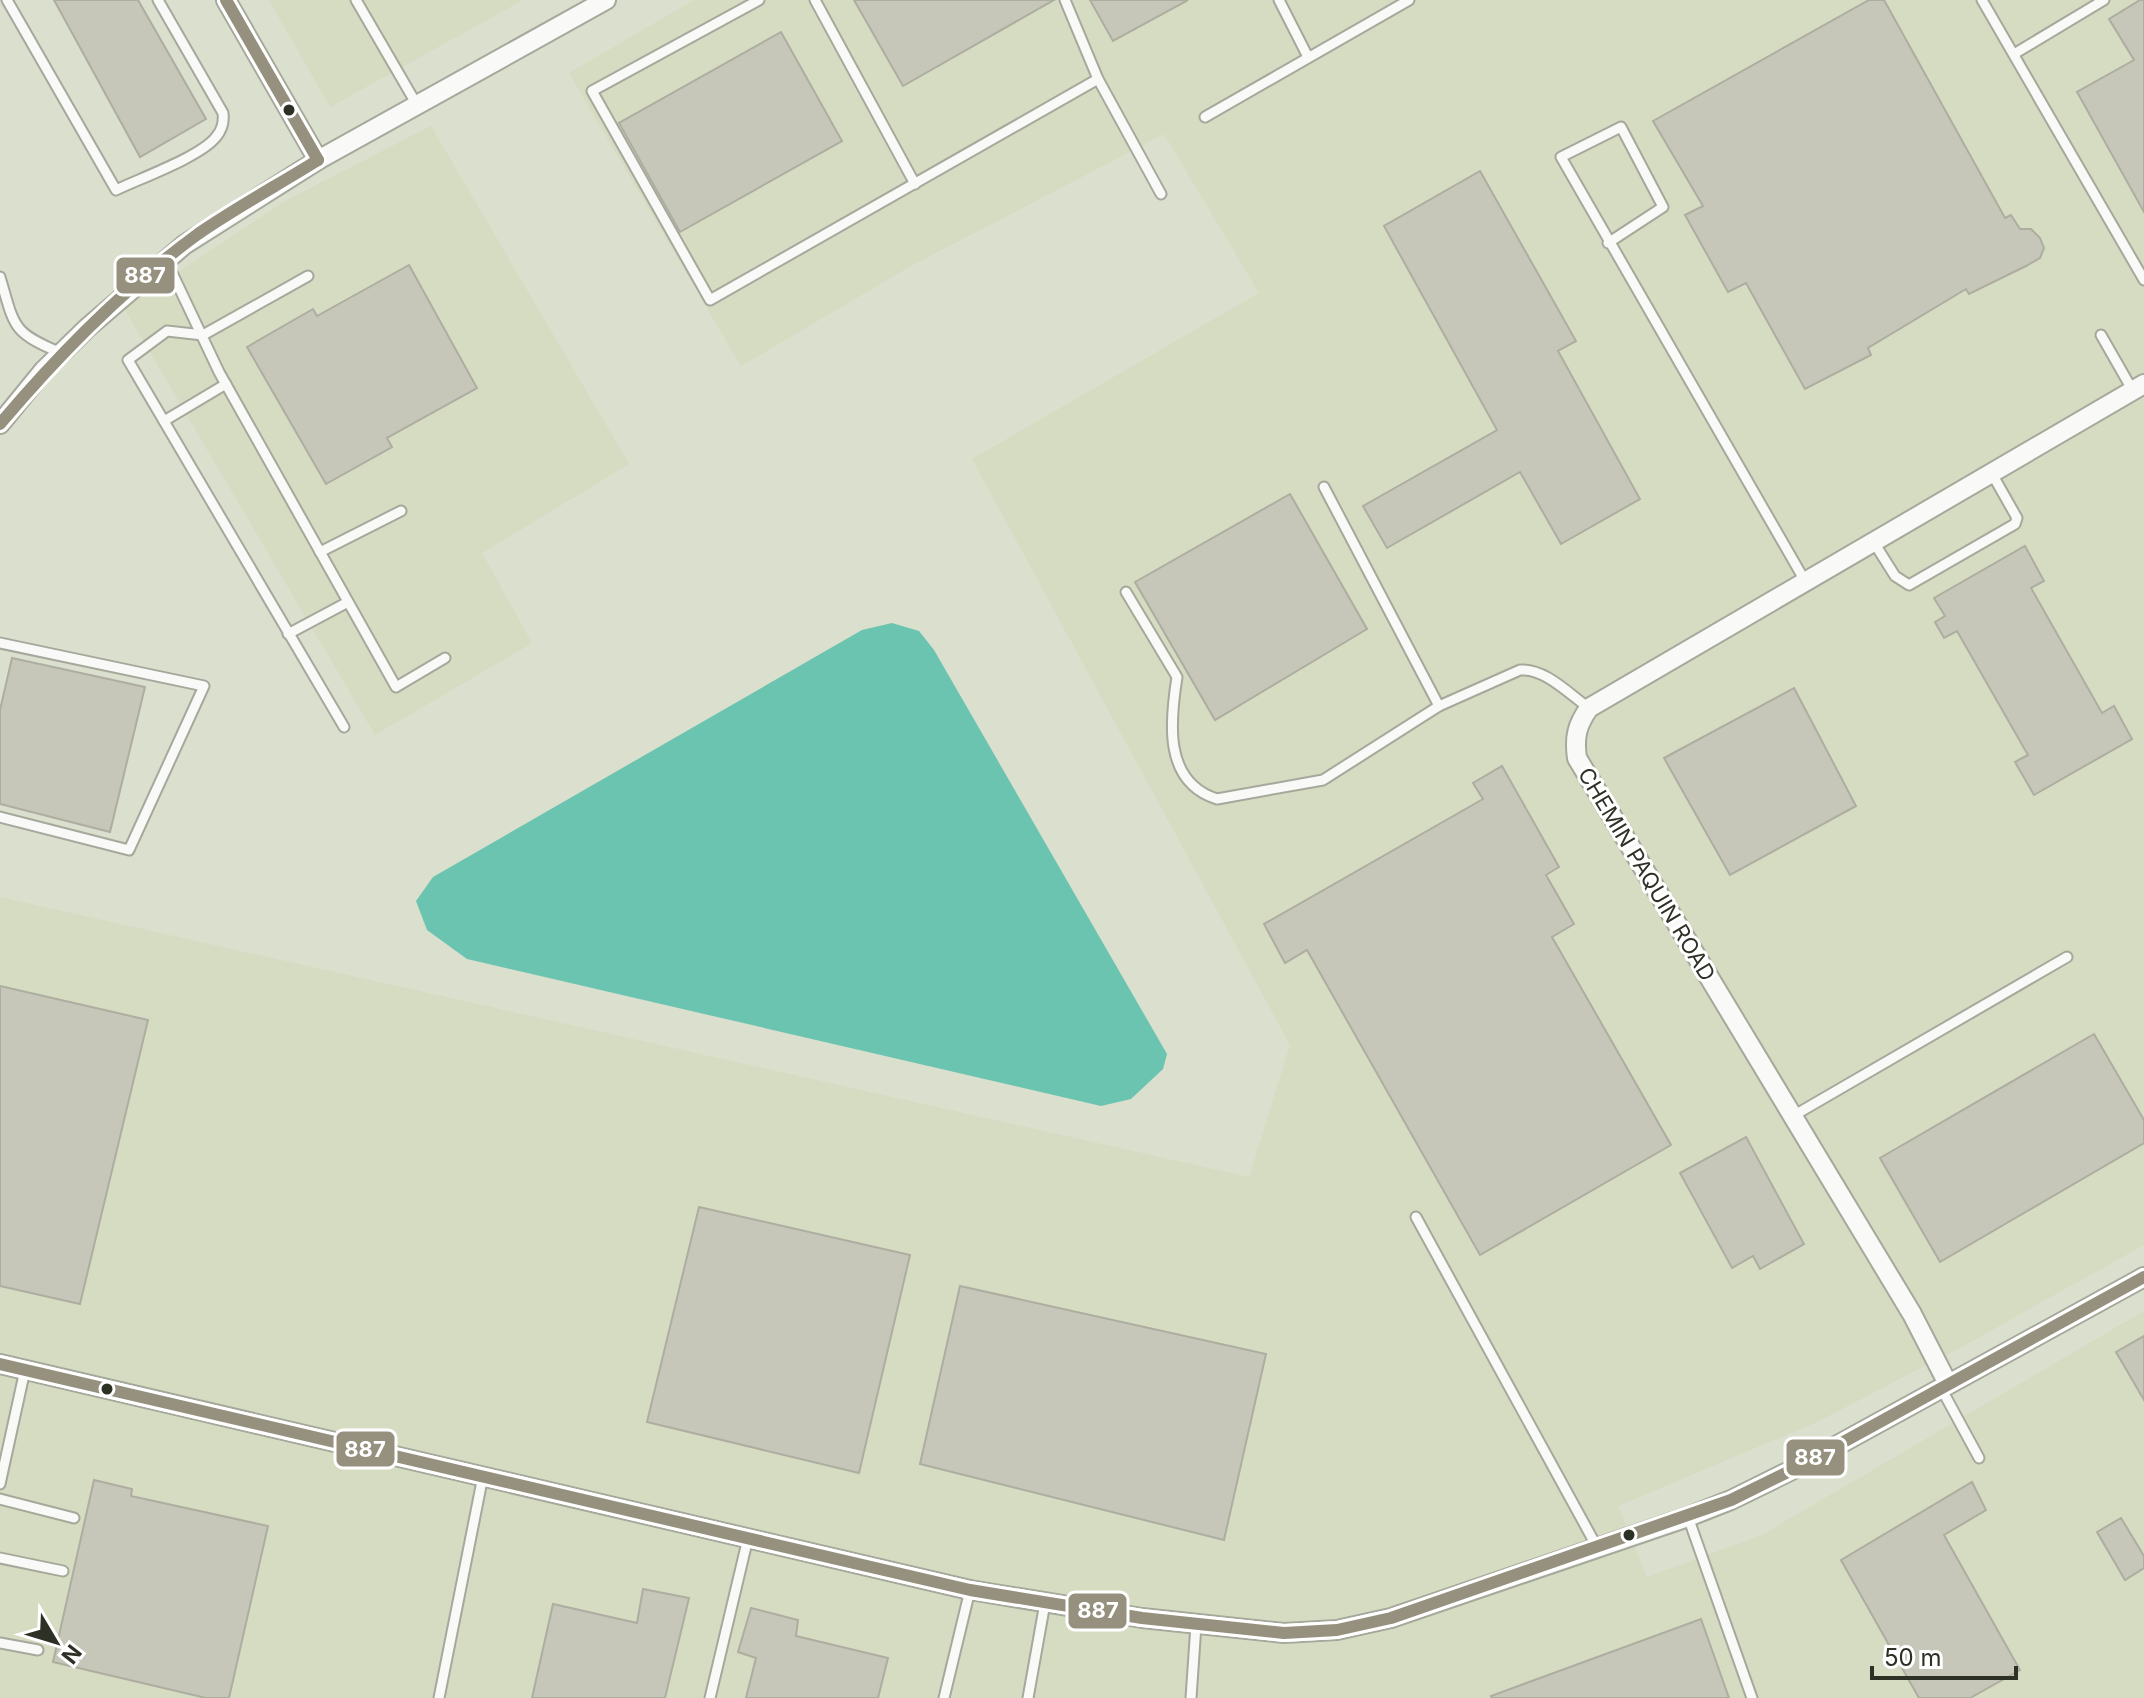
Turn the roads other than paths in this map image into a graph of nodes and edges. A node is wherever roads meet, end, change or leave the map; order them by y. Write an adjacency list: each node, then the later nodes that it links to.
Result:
1 (7, 0): 2 (lane)
2 (158, 0)
3 (226, 0): 18 (street)
4 (356, 0): 16 (lane)
5 (606, 0): 16 (street)
6 (759, 0): 19 (lane)
7 (815, 0): 19 (lane)
8 (1065, 0): 15 (lane)
9 (1279, 0): 14 (lane)
10 (1409, 0): 14 (lane)
11 (1982, 0): 13 (lane)
12 (2104, 0): 13 (lane)
13 (2014, 54): 25 (lane)
14 (1308, 57): 17 (lane)
15 (1098, 79): 19 (lane); 20 (lane)
16 (417, 105): 18 (street)
17 (1205, 117)
18 (318, 160): 22 (street)
19 (915, 184)
20 (1161, 194)
21 (1608, 243): 21 (lane); 38 (lane)
22 (166, 260): 26 (lane); 28 (street)
23 (308, 276): 26 (lane)
24 (0, 277): 28 (lane)
25 (2144, 280)
26 (203, 335): 29 (lane); 31 (lane)
27 (2101, 335): 30 (lane)
28 (61, 353): 32 (street)
29 (226, 384): 31 (lane); 37 (lane)
30 (2138, 387): 33 (street)
31 (164, 421): 41 (lane)
32 (0, 424)
33 (1991, 472): 36 (street); 36 (lane)
34 (1324, 487): 44 (lane)
35 (401, 511): 37 (lane)
36 (1873, 541): 38 (street)
37 (320, 552): 40 (lane)
38 (1805, 581): 45 (street)
39 (1126, 592): 44 (lane)
40 (348, 602): 41 (lane); 43 (lane)
41 (288, 634): 46 (lane)
42 (0, 643): 47 (lane)
43 (445, 658)
44 (1439, 706): 45 (lane)
45 (1589, 708): 49 (street, CHEMIN PAQUIN ROAD)
46 (344, 727)
47 (0, 817)
48 (2067, 957): 49 (lane)
49 (1793, 1116): 54 (street, CHEMIN PAQUIN ROAD)
50 (1416, 1217): 62 (lane)
51 (2144, 1277): 54 (street)
52 (0, 1364): 53 (street)
53 (25, 1370): 56 (street); 57 (lane)
54 (1944, 1386): 55 (lane); 59 (street)
55 (1979, 1458)
56 (483, 1476): 61 (street); 70 (lane)
57 (0, 1484)
58 (0, 1499): 60 (lane)
59 (1688, 1517): 62 (street); 75 (lane)
60 (74, 1518)
61 (748, 1538): 65 (street); 71 (lane)
62 (1597, 1547): 67 (street)
63 (0, 1558): 64 (lane)
64 (63, 1571)
65 (970, 1590): 66 (street); 72 (lane)
66 (1045, 1603): 67 (street); 73 (lane)
67 (1196, 1625): 74 (lane)
68 (0, 1643): 69 (lane)
69 (38, 1650)
70 (439, 1698)
71 (710, 1698)
72 (944, 1698)
73 (1028, 1698)
74 (1191, 1698)
75 (1752, 1698)

